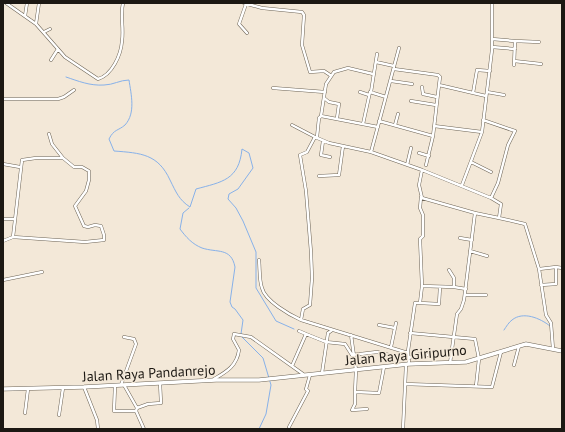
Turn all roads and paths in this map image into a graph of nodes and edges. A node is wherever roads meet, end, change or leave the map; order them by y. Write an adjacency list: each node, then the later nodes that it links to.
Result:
1 (6, 3): 7 (street)
2 (27, 3): 7 (street)
3 (38, 3): 8 (street)
4 (123, 3): 17 (street)
5 (245, 3): 11 (street); 28 (street)
6 (492, 3): 12 (street)
7 (25, 16): 8 (street)
8 (36, 24): 10 (street)
9 (50, 29): 10 (street)
10 (44, 32): 17 (street)
11 (247, 33)
12 (492, 38): 13 (street); 15 (street)
13 (515, 41): 14 (street); 18 (street)
14 (539, 42)
15 (492, 47): 18 (street); 26 (street)
16 (399, 48): 25 (street)
17 (58, 49): 20 (street)
18 (514, 49): 21 (street)
19 (377, 54): 22 (street)
20 (51, 60)
21 (514, 61): 23 (street); 24 (street)
22 (376, 62): 25 (street); 27 (street)
23 (540, 64)
24 (514, 65)
25 (394, 68): 29 (street); 31 (street)
26 (490, 71): 38 (street); 39 (street)
27 (373, 74): 28 (street); 37 (street)
28 (330, 75): 35 (street)
29 (391, 81): 30 (street); 42 (street)
30 (412, 84)
31 (439, 85): 39 (street); 43 (street)
32 (422, 87): 43 (street)
33 (273, 88): 35 (street)
34 (74, 90): 45 (street)
35 (325, 92): 44 (street)
36 (360, 92): 37 (street)
37 (369, 92): 42 (street); 53 (street)
38 (488, 92): 40 (street); 41 (street)
39 (473, 93): 41 (street)
40 (504, 95)
41 (486, 96): 51 (street)
42 (386, 97): 52 (street)
43 (437, 97): 47 (street)
44 (323, 98): 49 (street); 50 (street)
45 (3, 99)
46 (411, 101): 47 (street)
47 (436, 105): 56 (street)
48 (398, 114): 55 (street)
49 (321, 116): 50 (street); 61 (street)
50 (337, 118): 53 (street)
51 (483, 120): 58 (street); 80 (street)
52 (379, 121): 55 (street); 57 (street)
53 (363, 124): 57 (street)
54 (292, 125): 61 (street)
55 (395, 125): 60 (street)
56 (434, 126): 58 (street); 60 (street)
57 (378, 127): 65 (street)
58 (482, 132): 70 (street)
59 (49, 134): 69 (street)
60 (433, 136): 67 (street)
61 (316, 137): 62 (street); 106 (street)
62 (323, 141): 63 (street); 68 (street)
63 (343, 146): 65 (street); 77 (street)
64 (411, 148): 72 (street)
65 (371, 152): 72 (street)
66 (419, 153): 67 (street)
67 (429, 156): 73 (street)
68 (330, 157)
69 (63, 158): 74 (street); 85 (street)
70 (471, 162): 76 (street); 78 (street)
71 (3, 164): 74 (street)
72 (407, 165): 75 (street)
73 (426, 165)
74 (20, 167): 84 (street)
75 (422, 170): 78 (street); 79 (street)
76 (491, 172)
77 (319, 176)
78 (462, 185): 80 (street)
79 (421, 196): 81 (street); 99 (street)
80 (492, 198): 82 (street)
81 (475, 213): 82 (street); 87 (street)
82 (500, 218): 94 (street)
83 (3, 219): 84 (street)
84 (14, 219): 85 (street)
85 (13, 237): 88 (street)
86 (460, 238): 87 (street)
87 (472, 240): 89 (street)
88 (3, 241)
89 (470, 251): 90 (street); 102 (street)
90 (487, 256)
91 (259, 260): 106 (street)
92 (556, 267): 93 (street); 94 (street); 98 (street)
93 (562, 268)
94 (539, 269): 98 (street)
95 (449, 270): 101 (street)
96 (42, 272): 97 (street)
97 (3, 280)
98 (541, 285): 120 (street)
99 (422, 286): 100 (street); 105 (street)
100 (440, 287): 101 (street); 105 (street)
101 (454, 287): 102 (street)
102 (466, 290): 103 (street)
103 (465, 295): 104 (street); 116 (street)
104 (486, 295)
105 (420, 303): 112 (street)
106 (301, 320): 111 (street)
107 (396, 323): 109 (street)
108 (379, 325): 109 (street)
109 (395, 328): 119 (street)
110 (299, 331): 113 (street)
111 (334, 331): 114 (street); 117 (street)
112 (410, 333): 116 (street); 125 (street)
113 (306, 334): 117 (street); 130 (street)
114 (350, 335): 119 (street); 123 (street)
115 (124, 337): 140 (street)
116 (453, 338): 126 (street); 127 (street)
117 (327, 341): 123 (street); 135 (street)
118 (519, 346): 120 (main road, Jalan Raya Giripurno); 122 (main road, Jalan Raya Giripurno); 129 (street)
119 (391, 347): 125 (street)
120 (553, 349): 121 (main road, Jalan Raya Giripurno)
121 (562, 351)
122 (501, 352): 126 (main road, Jalan Raya Giripurno); 142 (street)
123 (352, 354): 125 (street); 132 (street)
124 (429, 355): 125 (street)
125 (408, 356): 128 (street)
126 (479, 359): 127 (main road, Jalan Raya Giripurno); 142 (street)
127 (450, 363): 128 (main road, Jalan Raya Giripurno)
128 (408, 365): 131 (main road, Jalan Raya Giripurno); 139 (street)
129 (514, 365)
130 (292, 366): 133 (street); 137 (street)
131 (384, 367): 132 (main road, Jalan Raya Giripurno); 147 (street)
132 (356, 370): 135 (main road, Jalan Raya Giripurno); 147 (street)
133 (303, 374): 134 (main road, Jalan Raya Giripurno); 136 (main road, Jalan Raya Giripurno)
134 (310, 374): 135 (main road, Jalan Raya Giripurno); 152 (street)
135 (322, 374)
136 (297, 377): 137 (main road, Jalan Raya Pandanrejo)
137 (213, 380): 138 (main road, Jalan Raya Pandanrejo)
138 (160, 383): 140 (main road, Jalan Raya Pandanrejo); 149 (street)
139 (405, 384): 142 (street); 155 (street)
140 (123, 385): 141 (main road, Jalan Raya Pandanrejo); 149 (street)
141 (115, 386): 144 (main road, Jalan Raya Pandanrejo); 149 (street)
142 (476, 386)
143 (63, 387): 144 (main road, Jalan Raya Pandanrejo); 145 (main road, Jalan Raya Pandanrejo); 151 (street)
144 (84, 387): 153 (street)
145 (28, 389): 146 (main road, Jalan Raya Pandanrejo); 150 (street)
146 (3, 390)
147 (355, 392): 148 (street)
148 (367, 409)
149 (136, 410): 154 (street)
150 (25, 413)
151 (59, 415)
152 (288, 427)
153 (98, 429)
154 (144, 429)
155 (403, 429)

